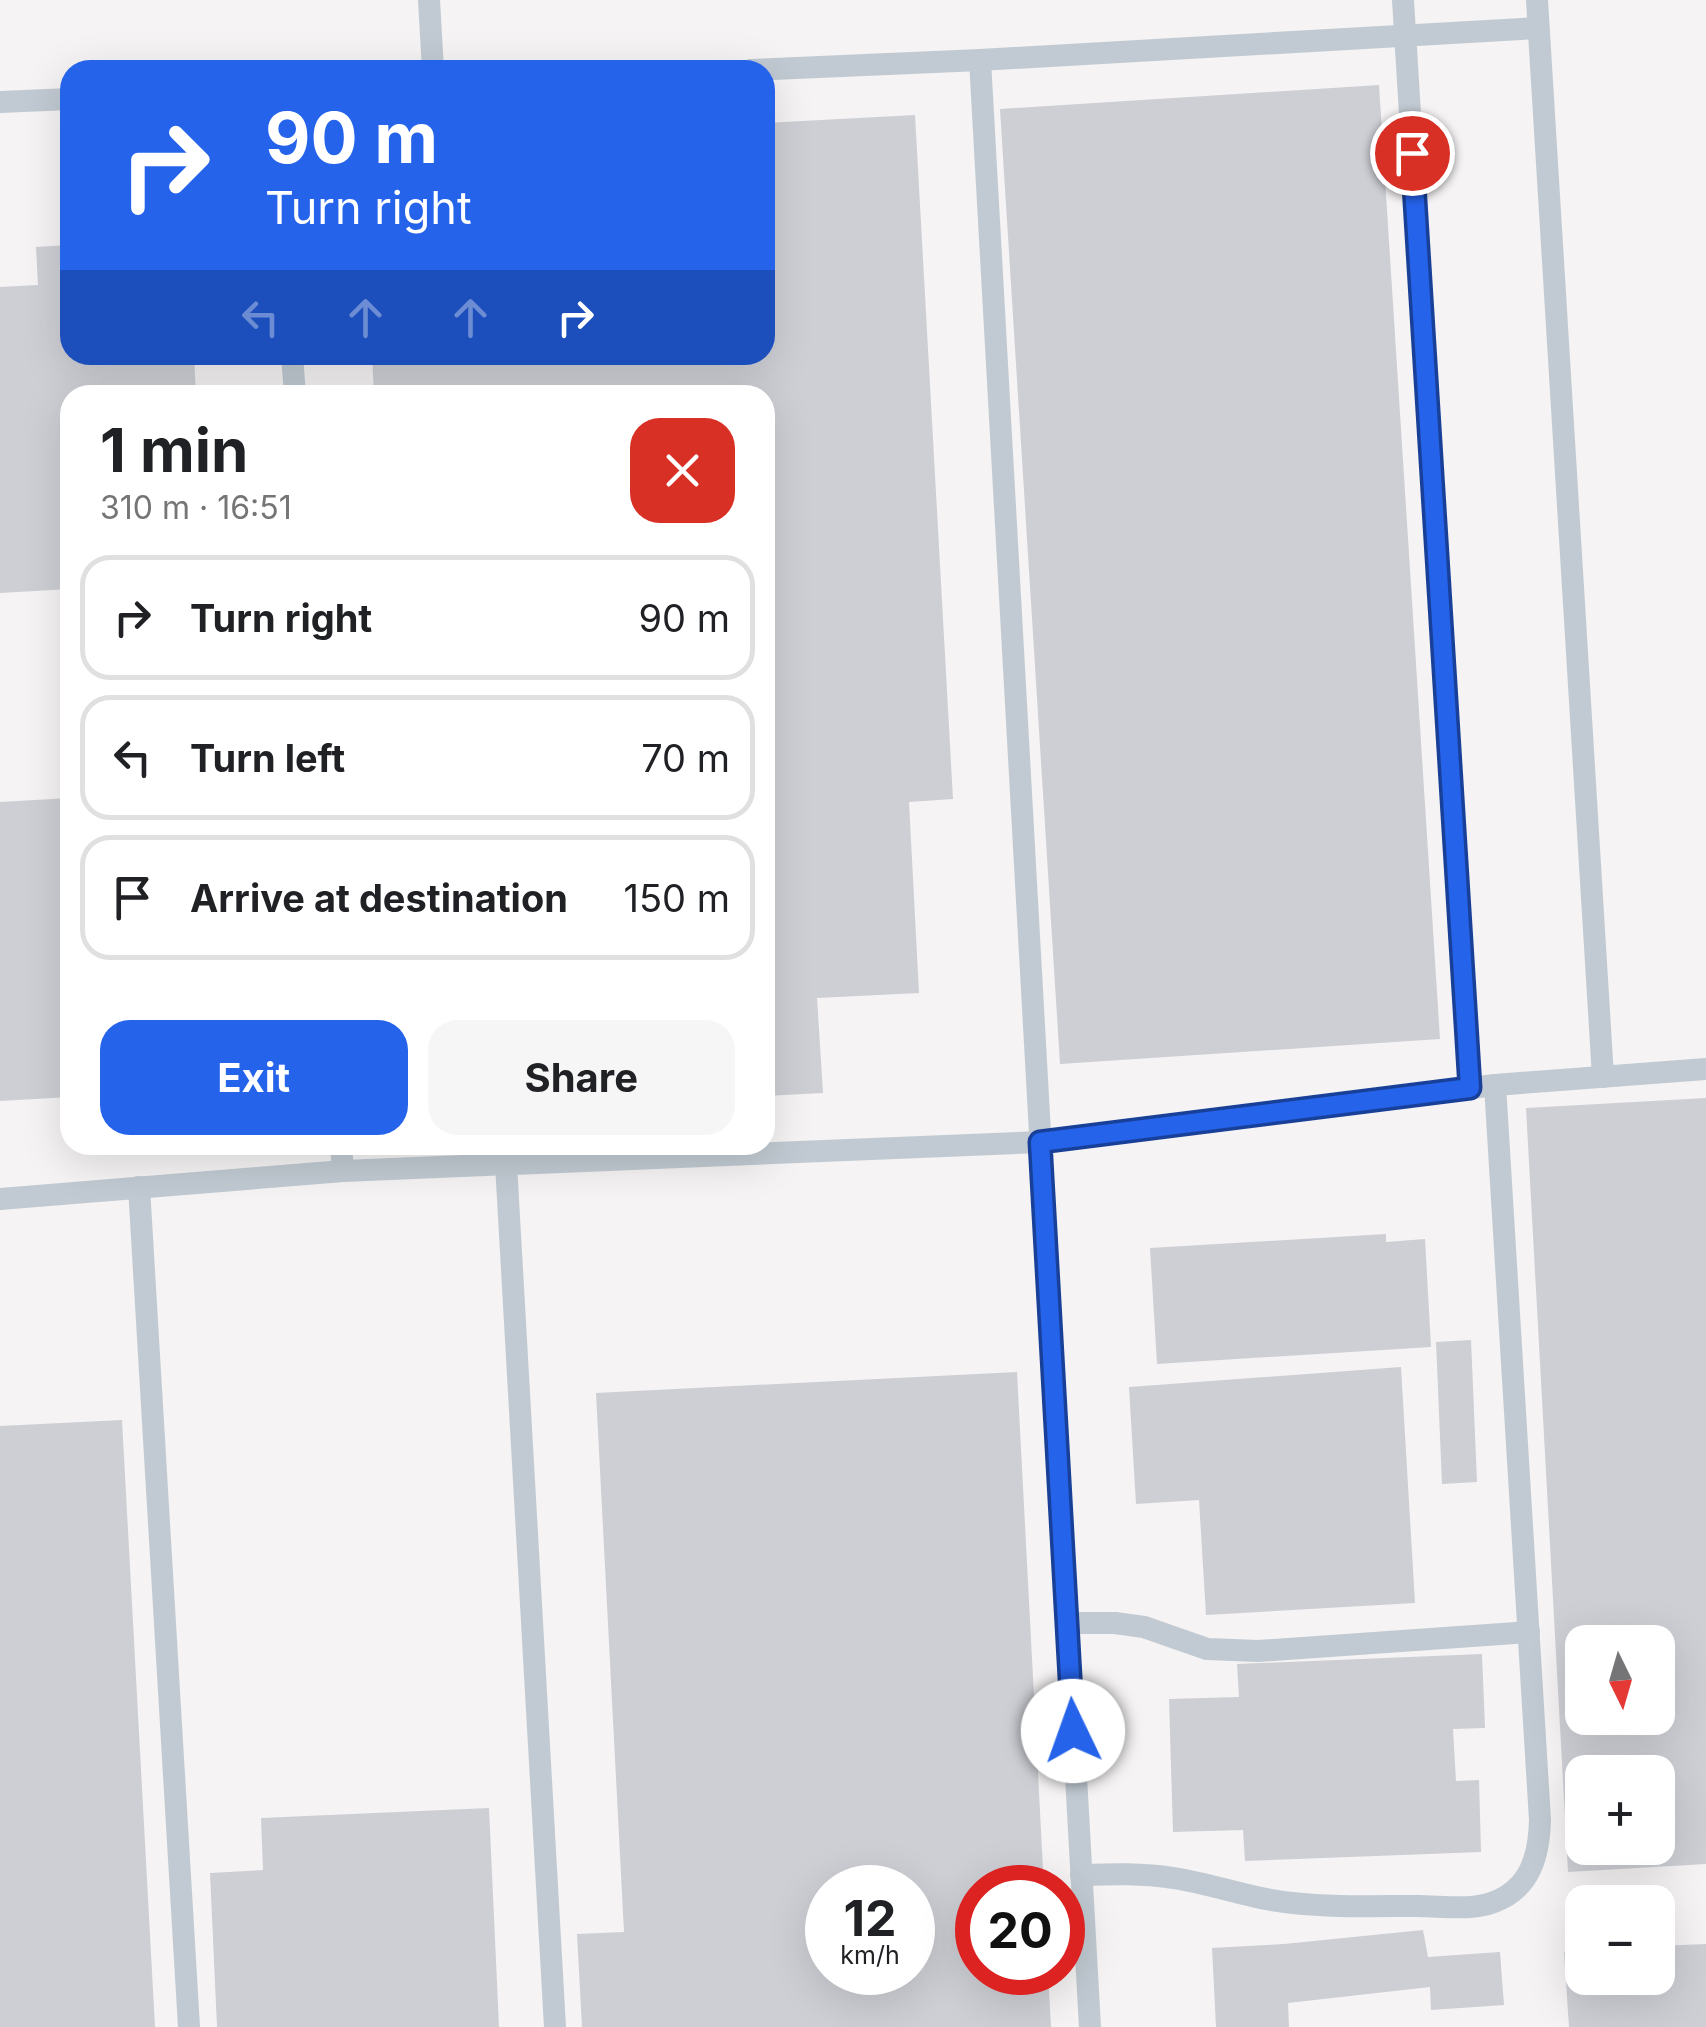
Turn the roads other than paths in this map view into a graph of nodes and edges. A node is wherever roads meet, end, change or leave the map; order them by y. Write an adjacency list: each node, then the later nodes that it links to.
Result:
1 (429, 0): 6 (lane)
2 (1403, 0): 5 (lane)
3 (1536, 0): 4 (lane)
4 (1538, 28): 5 (lane); 12 (lane)
5 (1405, 36): 7 (lane); 14 (lane)
6 (432, 60)
7 (980, 60): 8 (lane); 15 (lane)
8 (775, 69)
9 (60, 99): 10 (lane)
10 (0, 102)
11 (1706, 1069): 12 (lane)
12 (1603, 1077): 13 (lane)
13 (1495, 1085): 14 (lane); 24 (lane)
14 (1470, 1088): 15 (lane)
15 (1040, 1142): 16 (lane); 23 (lane)
16 (775, 1153)
17 (342, 1155): 20 (lane)
18 (724, 1155): 19 (lane)
19 (506, 1164): 20 (lane); 29 (lane)
20 (343, 1171): 21 (lane)
21 (139, 1187): 22 (lane); 28 (lane)
22 (0, 1198)
23 (1067, 1623): 24 (lane); 25 (lane)
24 (1529, 1632): 26 (lane)
25 (1080, 1865)
26 (1085, 1875)
27 (1085, 1943): 30 (lane)
28 (188, 2027)
29 (555, 2027)
30 (1090, 2027)

